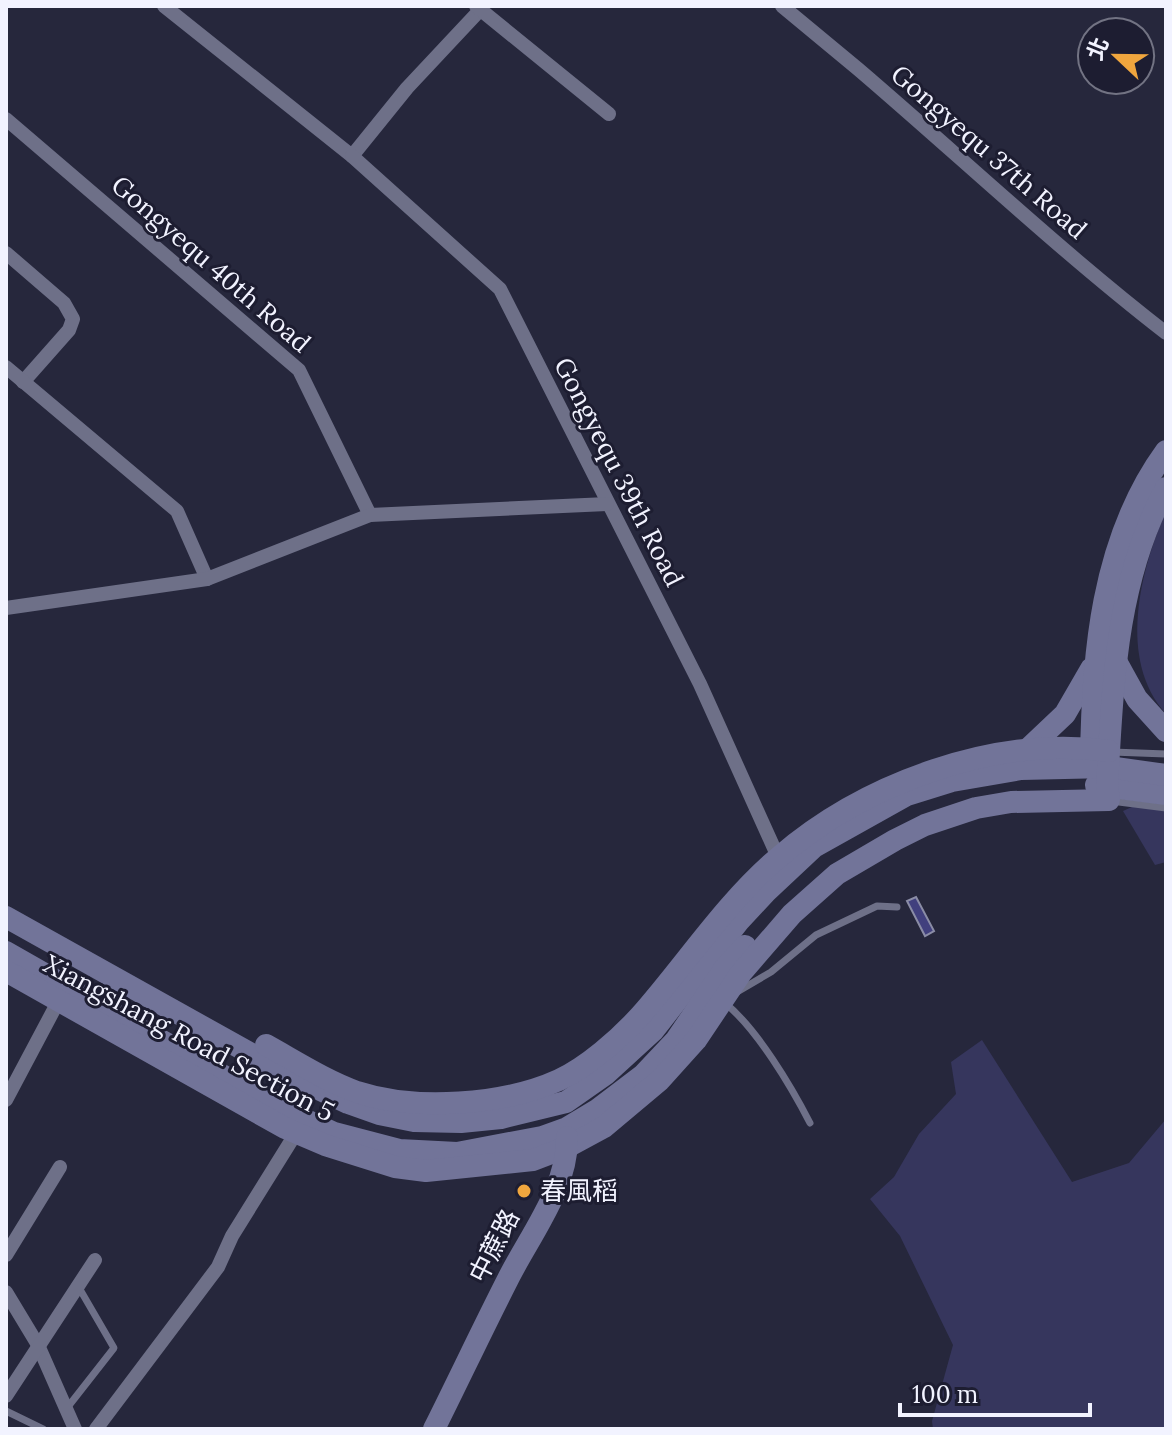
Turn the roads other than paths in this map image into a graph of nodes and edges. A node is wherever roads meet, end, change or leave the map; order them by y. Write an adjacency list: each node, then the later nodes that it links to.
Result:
1 (164, 6): 6 (street, Gongyequ 39th Road)
2 (782, 6): 8 (street, Gongyequ 37th Road)
3 (483, 7): 4 (street); 6 (street)
4 (609, 114)
5 (6, 119): 14 (street, Gongyequ 40th Road)
6 (352, 156): 13 (street, Gongyequ 39th Road)
7 (6, 253): 10 (street)
8 (1166, 333)
9 (6, 367): 10 (street)
10 (23, 382): 15 (street)
11 (1166, 451): 17 (main road)
12 (1166, 488): 17 (main road)
13 (607, 504): 14 (street); 25 (street, Gongyequ 39th Road)
14 (370, 515): 15 (street)
15 (207, 579): 16 (street)
16 (6, 608)
17 (1105, 660): 18 (main road); 19 (main road); 22 (main road)
18 (1166, 731)
19 (1028, 749): 22 (main road, Xiangshang Road Section 5); 25 (main road, Xiangshang Road Section 5)
20 (1166, 754): 22 (lane, Xiangshang Road Section 5)
21 (1166, 775): 22 (main road, Xiangshang Road Section 5)
22 (1100, 776): 23 (main road, Xiangshang Road Section 5); 24 (lane, Xiangshang Road Section 5); 32 (main road, Xiangshang Road Section 5); 35 (main road, Xiangshang Road Section 5); 38 (main road, Xiangshang Road Section 5)
23 (1166, 794)
24 (1166, 808)
25 (778, 857): 33 (main road, Xiangshang Road Section 5)
26 (6, 901): 33 (main road, Xiangshang Road Section 5)
27 (897, 907): 32 (lane)
28 (6, 917): 35 (main road, Xiangshang Road Section 5)
29 (6, 952): 38 (main road, Xiangshang Road Section 5)
30 (6, 971): 31 (main road, Xiangshang Road Section 5)
31 (59, 1000): 34 (street); 37 (main road, Xiangshang Road Section 5)
32 (722, 1001): 36 (lane); 38 (main road, Xiangshang Road Section 5)
33 (560, 1079): 35 (main road, 中蔗路)
34 (6, 1100)
35 (566, 1102): 38 (main road, 中蔗路)
36 (810, 1123)
37 (296, 1133): 39 (main road, Xiangshang Road Section 5); 52 (street)
38 (567, 1138): 39 (main road, Xiangshang Road Section 5); 41 (main road, 中蔗路)
39 (533, 1160): 41 (main road)
40 (60, 1167): 42 (street)
41 (556, 1187): 53 (main road, 中蔗路)
42 (6, 1255)
43 (95, 1260): 44 (street)
44 (78, 1286): 46 (street); 48 (lane)
45 (6, 1292): 46 (street)
46 (38, 1345): 47 (street); 48 (street)
47 (6, 1396)
48 (67, 1408): 51 (street)
49 (6, 1411): 50 (lane)
50 (43, 1429)
51 (75, 1429)
52 (96, 1429)
53 (434, 1429)

